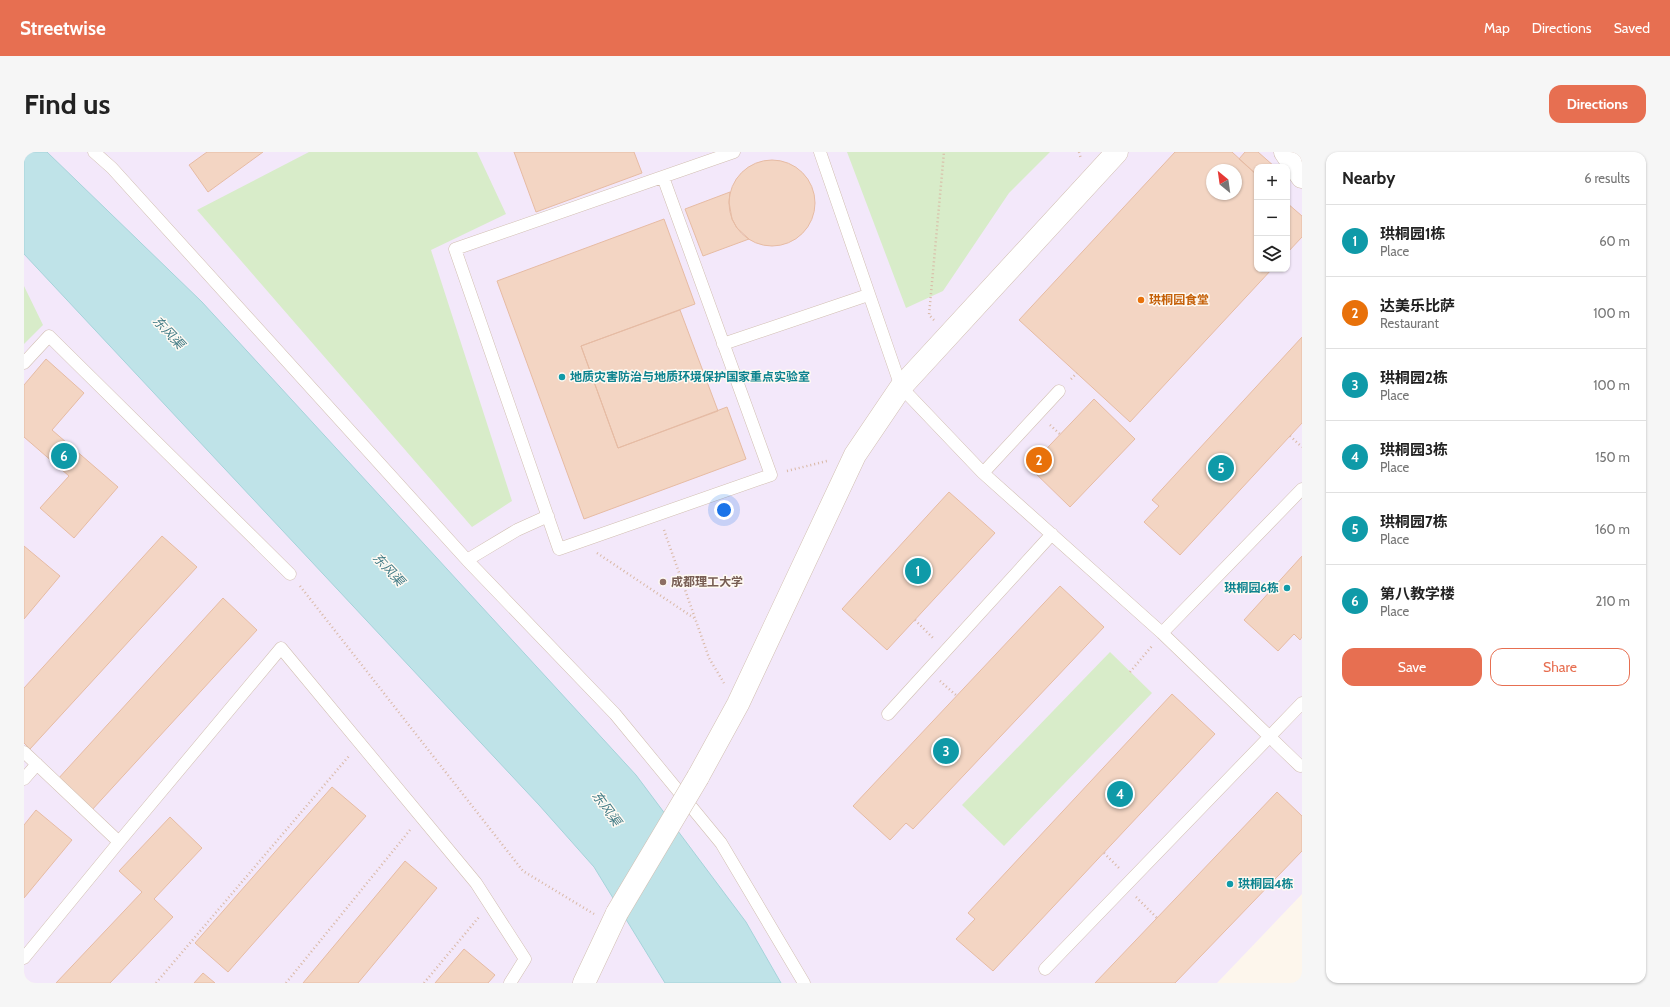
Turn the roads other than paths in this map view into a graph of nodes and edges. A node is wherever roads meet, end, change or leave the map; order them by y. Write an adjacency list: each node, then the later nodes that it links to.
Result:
1 (94, 152): 17 (lane)
2 (734, 152): 6 (lane)
3 (820, 152): 8 (lane)
4 (1117, 152): 11 (street)
5 (1285, 152): 7 (street)
6 (663, 177): 9 (lane); 15 (lane)
7 (1302, 177)
8 (868, 295): 9 (lane); 11 (lane)
9 (723, 344): 15 (lane)
10 (24, 363): 18 (lane)
11 (901, 387): 13 (lane); 31 (street, bridge)
12 (1059, 391): 13 (lane)
13 (983, 473): 16 (lane)
14 (1302, 489): 19 (lane)
15 (548, 516): 17 (lane)
16 (1052, 534): 19 (lane); 21 (lane)
17 (468, 560): 32 (lane)
18 (290, 574)
19 (1162, 633): 22 (lane)
20 (1302, 703): 22 (lane)
21 (888, 714)
22 (1270, 736): 25 (lane); 29 (lane)
23 (24, 752): 24 (lane)
24 (37, 764): 26 (lane); 27 (lane)
25 (1300, 766)
26 (24, 780)
27 (119, 842): 28 (lane); 30 (lane)
28 (24, 958)
29 (1045, 968)
30 (510, 983)
31 (584, 983)
32 (804, 983)

